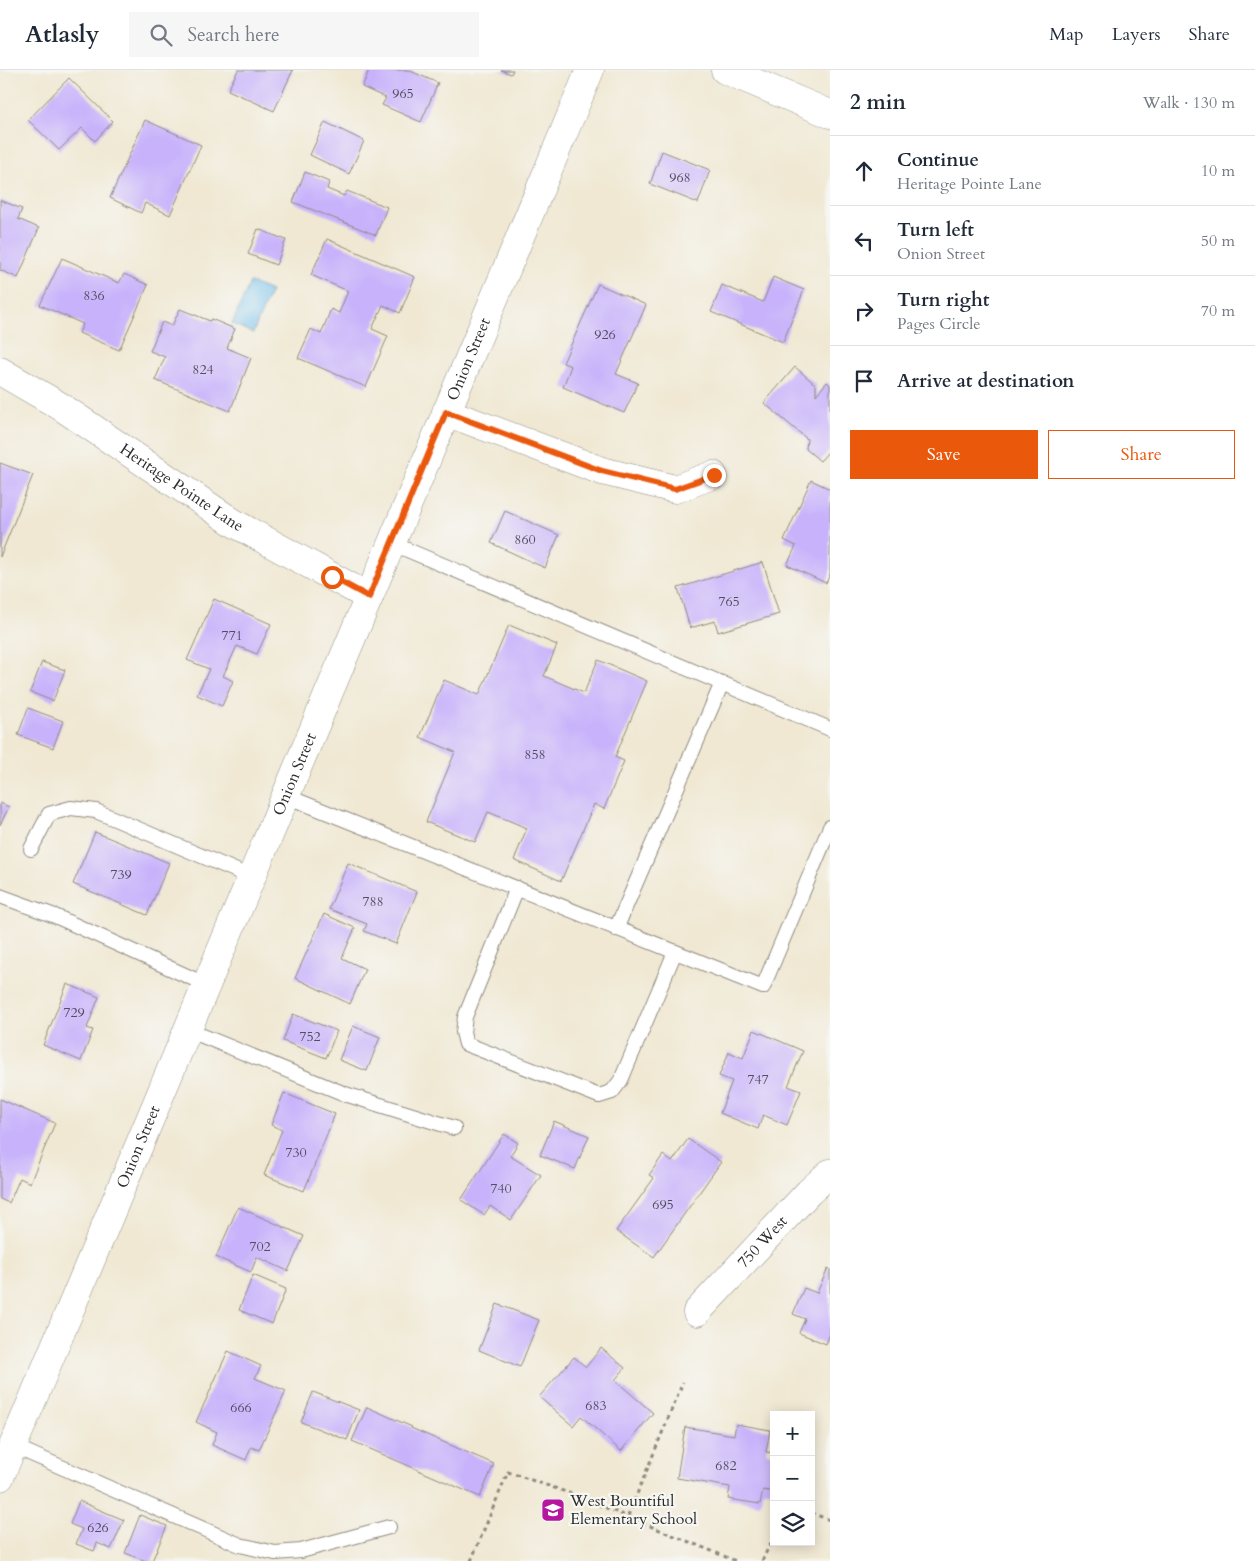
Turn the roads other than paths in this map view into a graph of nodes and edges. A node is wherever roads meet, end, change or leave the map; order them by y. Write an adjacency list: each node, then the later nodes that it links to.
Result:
1 (590, 70): 5 (street, Onion Street)
2 (725, 70): 3 (street)
3 (830, 114)
4 (0, 372): 8 (street, Heritage Pointe Lane)
5 (446, 412): 6 (street); 7 (street, Onion Street)
6 (714, 475)
7 (391, 544): 8 (street, Onion Street); 9 (lane)
8 (369, 597): 11 (street, Onion Street)
9 (722, 683): 10 (lane); 17 (lane)
10 (830, 729)
11 (286, 796): 14 (street, Onion Street); 15 (lane)
12 (830, 827): 18 (lane)
13 (31, 849): 14 (lane)
14 (251, 877): 19 (street, Onion Street)
15 (517, 888): 17 (lane); 18 (lane)
16 (0, 896): 19 (lane)
17 (616, 928): 18 (lane)
18 (675, 952)
19 (206, 986): 20 (street, Onion Street)
20 (188, 1030): 21 (lane); 24 (street, Onion Street)
21 (454, 1128)
22 (830, 1173): 23 (street, 750 West)
23 (697, 1312)
24 (13, 1446): 25 (street, Onion Street); 26 (lane)
25 (0, 1477)
26 (388, 1527)

